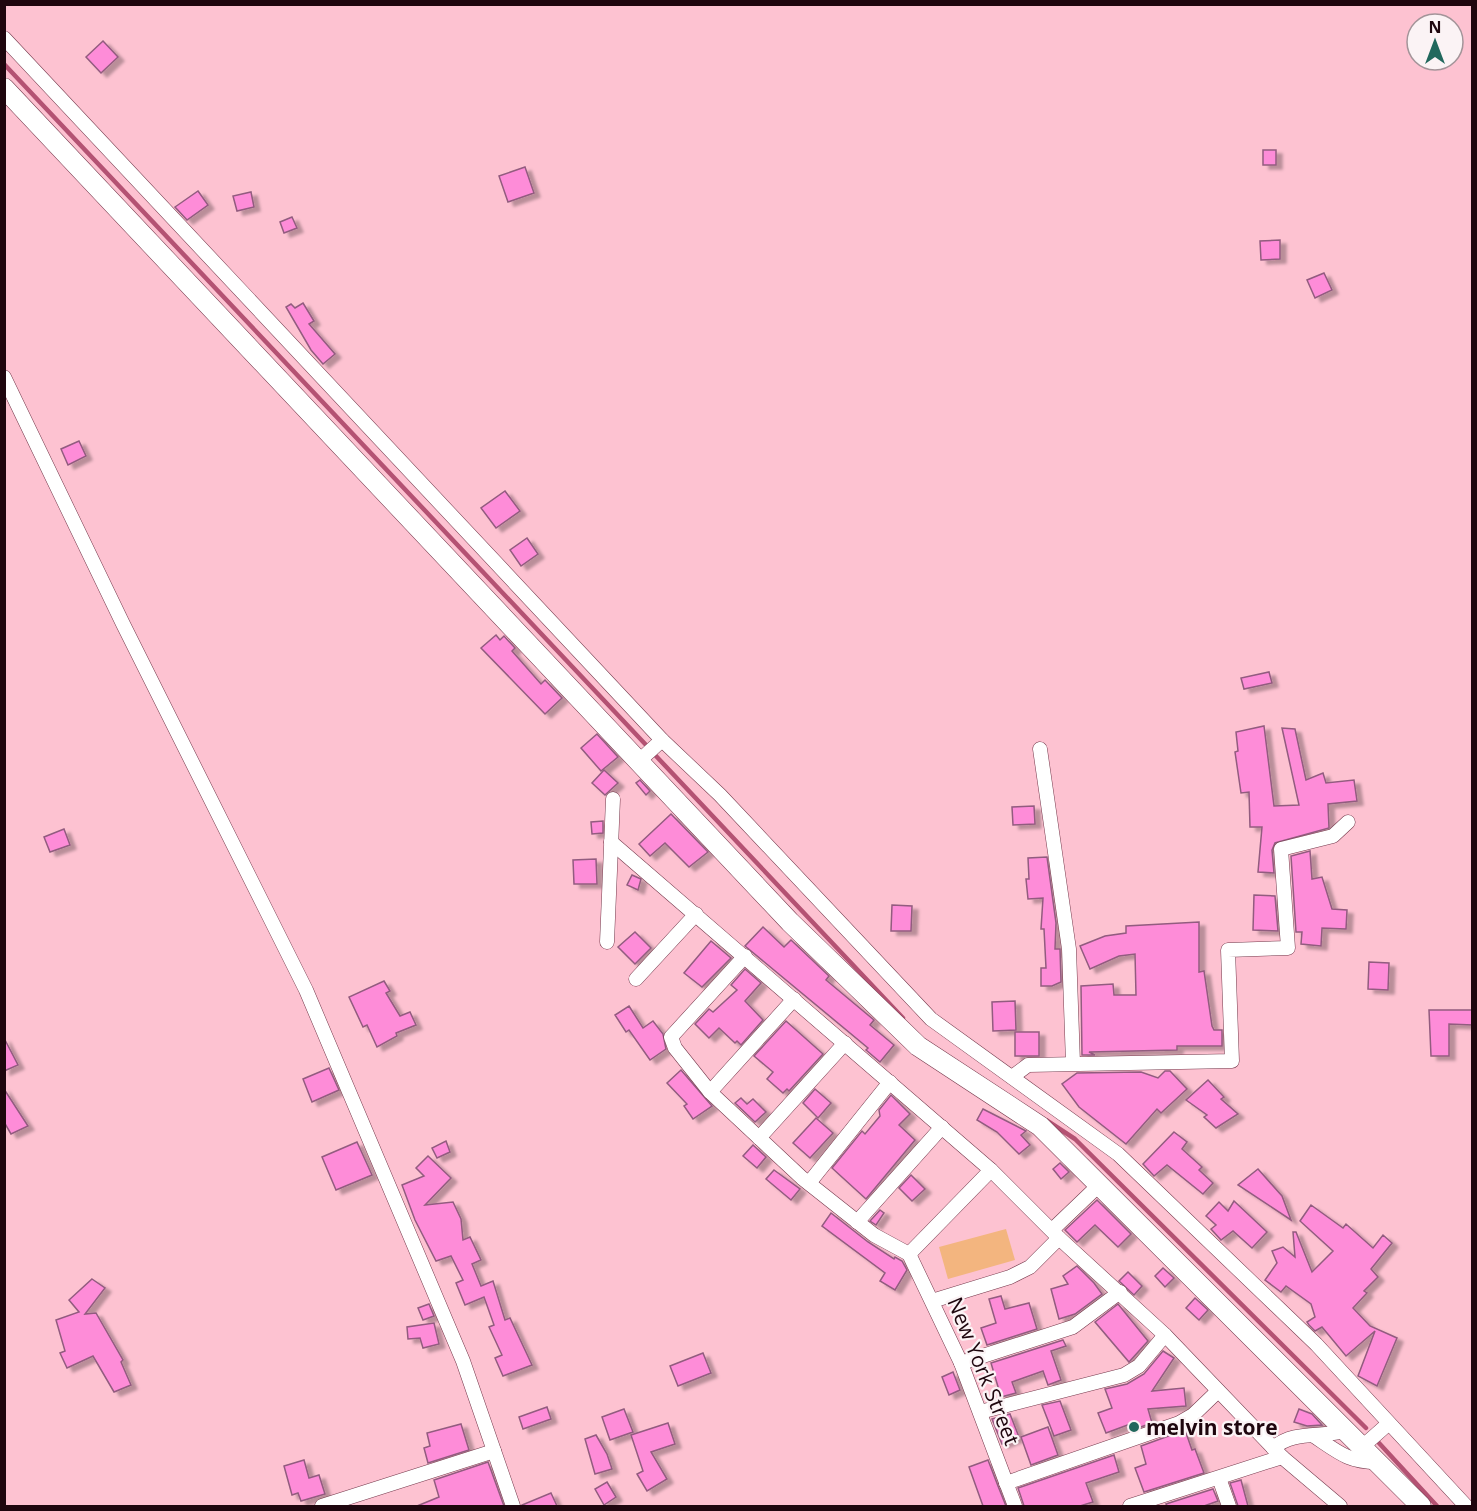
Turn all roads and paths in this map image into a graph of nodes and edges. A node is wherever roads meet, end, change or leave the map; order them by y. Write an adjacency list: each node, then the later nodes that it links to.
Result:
1 (4, 38): 4 (street)
2 (4, 88): 6 (street)
3 (4, 377): 38 (street)
4 (662, 740): 6 (street); 17 (street)
5 (1040, 749): 16 (street)
6 (638, 762): 24 (street)
7 (613, 799): 9 (street)
8 (1348, 822): 16 (street)
9 (611, 842): 10 (street); 11 (street)
10 (696, 914): 12 (street); 13 (street)
11 (607, 942)
12 (746, 956): 14 (street); 19 (street)
13 (636, 979)
14 (794, 999): 15 (street); 19 (street)
15 (845, 1043): 18 (street); 21 (street)
16 (1072, 1063): 17 (street)
17 (1012, 1077): 34 (street)
18 (890, 1082): 20 (street); 23 (street)
19 (710, 1092): 21 (street)
20 (942, 1127): 22 (street); 25 (street)
21 (759, 1137): 23 (street)
22 (991, 1170): 26 (street); 27 (street)
23 (808, 1183): 25 (street)
24 (1098, 1186): 26 (street); 35 (street)
25 (857, 1222): 27 (street)
26 (1056, 1234): 28 (street); 29 (street)
27 (909, 1254): 29 (street, New York Street)
28 (1120, 1292): 30 (street); 31 (street)
29 (932, 1301): 31 (street, New York Street)
30 (1165, 1335): 32 (street); 33 (street)
31 (961, 1363): 33 (street, New York Street)
32 (1218, 1390): 39 (street); 42 (street)
33 (980, 1412): 42 (street, New York Street)
34 (1388, 1424): 37 (street); 51 (street)
35 (1345, 1431): 36 (street); 37 (street)
36 (1314, 1436): 39 (street); 40 (street)
37 (1362, 1447): 40 (street)
38 (494, 1450): 44 (street); 45 (street)
39 (1278, 1452): 41 (street); 49 (street)
40 (1377, 1462): 50 (street)
41 (1219, 1478): 43 (street); 48 (street)
42 (1006, 1483): 46 (street, New York Street)
43 (1157, 1502): 47 (street)
44 (322, 1506)
45 (513, 1506)
46 (1015, 1506)
47 (1130, 1506)
48 (1229, 1506)
49 (1340, 1506)
50 (1421, 1506)
51 (1467, 1506)

